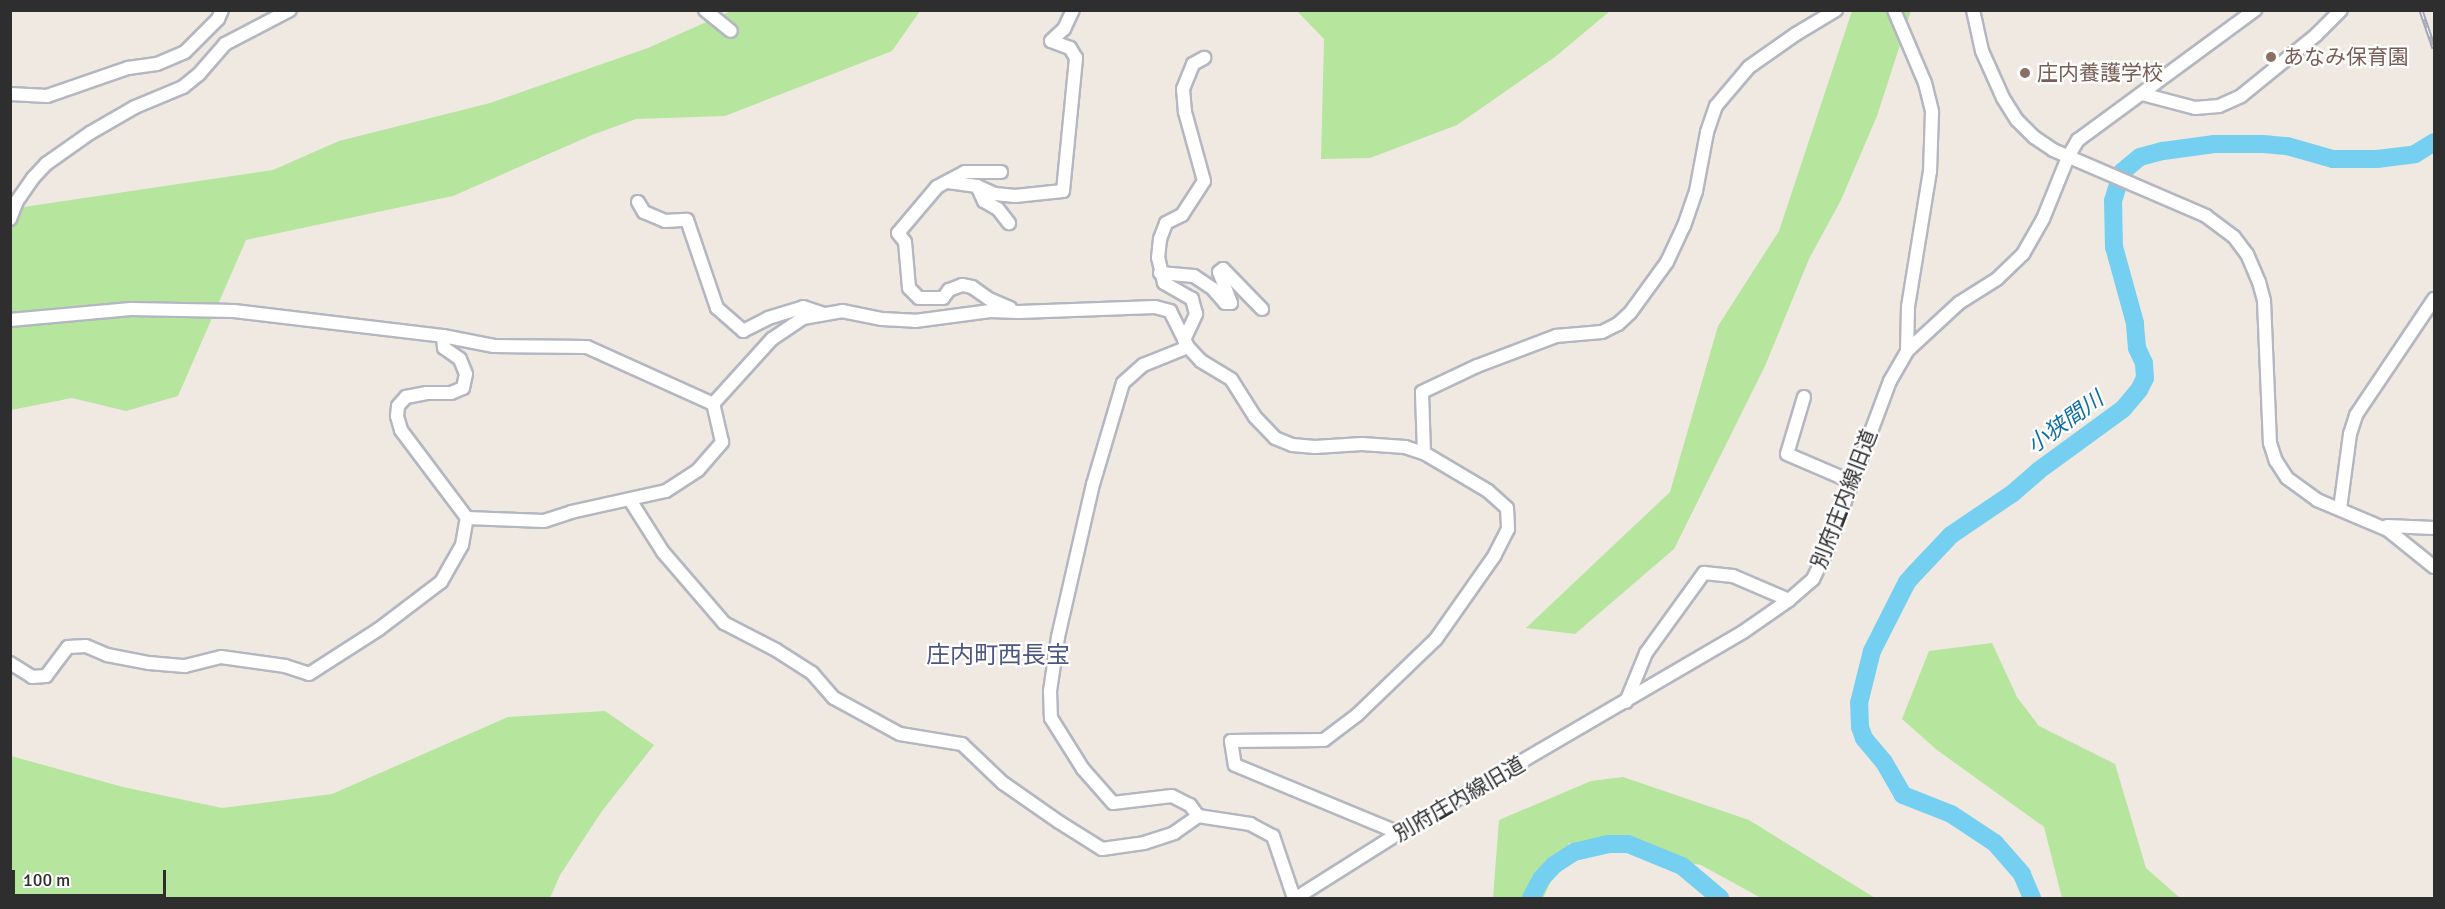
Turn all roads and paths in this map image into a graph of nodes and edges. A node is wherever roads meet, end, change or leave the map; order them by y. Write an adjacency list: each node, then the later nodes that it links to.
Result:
1 (222, 10): 12 (street)
2 (290, 10): 19 (street)
3 (705, 10): 10 (street)
4 (1073, 10): 17 (street)
5 (1836, 10): 32 (street)
6 (1894, 10): 29 (street)
7 (1973, 10): 14 (street)
8 (2255, 10): 13 (street, 別府庄内線旧道)
9 (2341, 10): 13 (street)
10 (731, 31)
11 (1204, 58): 21 (street)
12 (10, 94)
13 (2142, 94): 14 (street, 別府庄内線旧道)
14 (2067, 157): 29 (street, 別府庄内線旧道); 37 (street)
15 (1001, 172): 16 (street)
16 (948, 182): 17 (street); 24 (street)
17 (977, 186): 20 (street)
18 (638, 202): 25 (street)
19 (10, 219)
20 (1010, 223)
21 (1160, 273): 23 (street); 28 (street)
22 (2434, 300): 35 (street)
23 (1262, 309)
24 (1019, 312): 25 (street); 28 (street)
25 (826, 314): 31 (street)
26 (10, 320): 27 (street)
27 (443, 336): 31 (street); 36 (street)
28 (1186, 343): 32 (street); 43 (street)
29 (1907, 351): 33 (street, 別府庄内線旧道)
30 (1804, 397): 33 (street)
31 (713, 404): 34 (street)
32 (1424, 453): 44 (street)
33 (1852, 482): 40 (street, 別府庄内線旧道)
34 (630, 501): 36 (street); 43 (street)
35 (2340, 509)
36 (466, 518): 41 (street)
37 (2372, 522): 38 (street); 39 (street)
38 (2434, 528)
39 (2434, 567)
40 (1789, 600): 42 (street, 別府庄内線旧道); 42 (street)
41 (10, 663)
42 (1626, 702): 44 (street, 別府庄内線旧道)
43 (1198, 816): 45 (street)
44 (1399, 833): 45 (street, 別府庄内線旧道)
45 (1295, 898)

